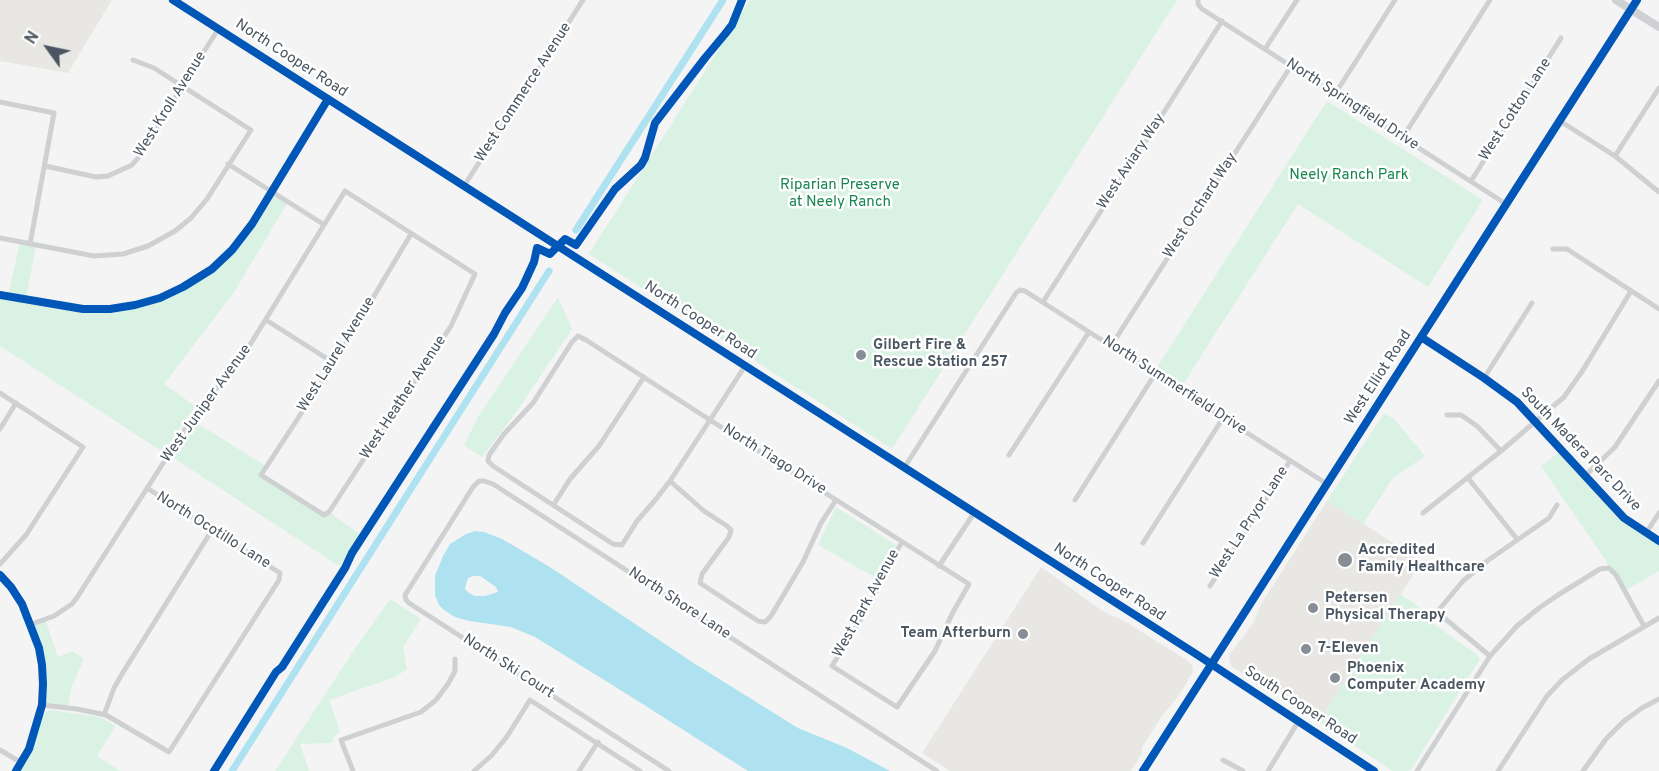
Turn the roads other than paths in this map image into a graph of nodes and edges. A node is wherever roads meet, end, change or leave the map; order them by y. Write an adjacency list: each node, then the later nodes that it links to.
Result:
1 (173, 0): 12 (main road, North Cooper Road)
2 (583, 0): 28 (street, West Commerce Avenue)
3 (1296, 0): 14 (street)
4 (1395, 0): 19 (street)
5 (1490, 0): 23 (street)
6 (1616, 0): 9 (main road)
7 (1637, 0): 9 (main road, West Elliot Road)
8 (1198, 2): 10 (street, North Springfield Drive)
9 (1631, 9): 11 (main road); 22 (main road, West Elliot Road)
10 (1222, 21): 14 (street, North Springfield Drive); 39 (street, West Aviary Way)
11 (1659, 27)
12 (219, 28): 17 (street, West Kroll Avenue); 20 (main road, North Cooper Road)
13 (1561, 38): 27 (street, West Cotton Lane)
14 (1265, 49): 16 (street, North Springfield Drive)
15 (133, 60): 17 (street)
16 (1291, 66): 19 (street, North Springfield Drive); 45 (street, West Orchard Way)
17 (182, 86): 25 (street); 26 (street, West Kroll Avenue)
18 (1659, 88): 24 (street)
19 (1335, 94): 23 (street, North Springfield Drive)
20 (328, 99): 28 (main road, North Cooper Road); 29 (street)
21 (0, 102): 26 (street)
22 (1560, 121): 24 (street); 31 (main road, West Elliot Road)
23 (1403, 137): 27 (street, North Springfield Drive)
24 (1615, 156): 30 (street)
25 (228, 164): 29 (street); 35 (street)
26 (45, 166): 35 (street)
27 (1471, 181): 31 (street, North Springfield Drive)
28 (464, 186): 47 (main road, North Cooper Road)
29 (271, 191): 32 (street); 38 (street)
30 (1659, 192)
31 (1506, 204): 44 (main road, West Elliot Road)
32 (323, 224): 33 (street, West Juniper Avenue); 42 (street, West Juniper Avenue)
33 (411, 234): 46 (street, West Laurel Avenue); 63 (street, West Heather Avenue)
34 (0, 238): 35 (street)
35 (30, 244)
36 (1553, 249): 37 (street)
37 (1631, 291): 41 (street); 57 (street)
38 (0, 295)
39 (1043, 302): 43 (street, North Summerfield Drive); 62 (street, North Summerfield Drive)
40 (1532, 303): 50 (street)
41 (1659, 309)
42 (266, 320): 46 (street); 68 (street, West Juniper Avenue)
43 (1089, 332): 45 (street, North Summerfield Drive); 60 (street)
44 (1421, 337): 50 (main road, South Madera Parc Drive); 67 (main road, West Elliot Road)
45 (1111, 346): 48 (street, North Summerfield Drive)
46 (334, 363): 63 (street, West Laurel Avenue)
47 (745, 366): 56 (street); 62 (main road, North Cooper Road)
48 (1155, 374): 55 (street, North Summerfield Drive); 70 (street)
49 (644, 377): 56 (street, North Tiago Drive); 71 (street); 71 (street, North Tiago Drive)
50 (1484, 378): 57 (main road, South Madera Parc Drive)
51 (1659, 381): 64 (street)
52 (0, 393): 53 (street)
53 (16, 403): 58 (street); 83 (street)
54 (1447, 415): 59 (street)
55 (1223, 418): 61 (street, North Summerfield Drive); 82 (street)
56 (710, 420): 66 (street); 69 (street, North Tiago Drive)
57 (1536, 422): 59 (street); 64 (main road, South Madera Parc Drive)
58 (0, 429)
59 (1501, 451): 65 (street)
60 (1009, 455)
61 (1290, 461): 67 (street, North Summerfield Drive); 86 (street, West La Pryor Lane)
62 (904, 468): 73 (main road, North Cooper Road)
63 (261, 475)
64 (1585, 476): 77 (main road, South Madera Parc Drive)
65 (1468, 478): 74 (street); 78 (street)
66 (670, 481): 69 (street); 71 (street)
67 (1327, 484): 92 (main road, West Elliot Road)
68 (147, 488): 76 (street, North Ocotillo Lane); 88 (street, West Juniper Avenue)
69 (836, 500): 81 (street, North Tiago Drive)
70 (1075, 500)
71 (554, 504)
72 (1557, 505): 78 (street)
73 (974, 513): 84 (street); 92 (main road, North Cooper Road)
74 (1424, 513)
75 (1659, 513): 77 (street)
76 (213, 530): 96 (street); 96 (street, North Ocotillo Lane)
77 (1646, 533): 80 (main road, South Madera Parc Drive)
78 (1517, 539): 90 (street)
79 (439, 540): 107 (street, North Ski Court); 108 (street, North Shore Lane)
80 (1659, 541)
81 (902, 543): 84 (street, North Tiago Drive); 95 (street, West Park Avenue)
82 (1143, 543)
83 (0, 564)
84 (939, 566): 95 (street, North Tiago Drive)
85 (0, 575): 88 (street)
86 (1210, 586)
87 (1659, 618): 89 (street)
88 (29, 625): 94 (street)
89 (1644, 626): 90 (street); 114 (street)
90 (1490, 656): 113 (street)
91 (455, 658): 103 (street)
92 (1212, 664): 97 (main road, South Cooper Road); 109 (main road, West Elliot Road)
93 (1659, 699): 115 (street)
94 (42, 705): 96 (street); 101 (street)
95 (897, 707)
96 (104, 715)
97 (1298, 722): 111 (street); 112 (main road, South Cooper Road)
98 (598, 742): 104 (street); 105 (street); 106 (street)
99 (0, 750): 101 (street)
100 (1223, 760): 110 (street)
101 (22, 763): 102 (street)
102 (16, 771)
103 (353, 771)
104 (474, 771)
105 (579, 771)
106 (640, 771)
107 (669, 771)
108 (937, 771)
109 (1143, 771)
110 (1243, 771)
111 (1268, 771)
112 (1374, 771)
113 (1417, 771)
114 (1498, 771)
115 (1583, 771)

